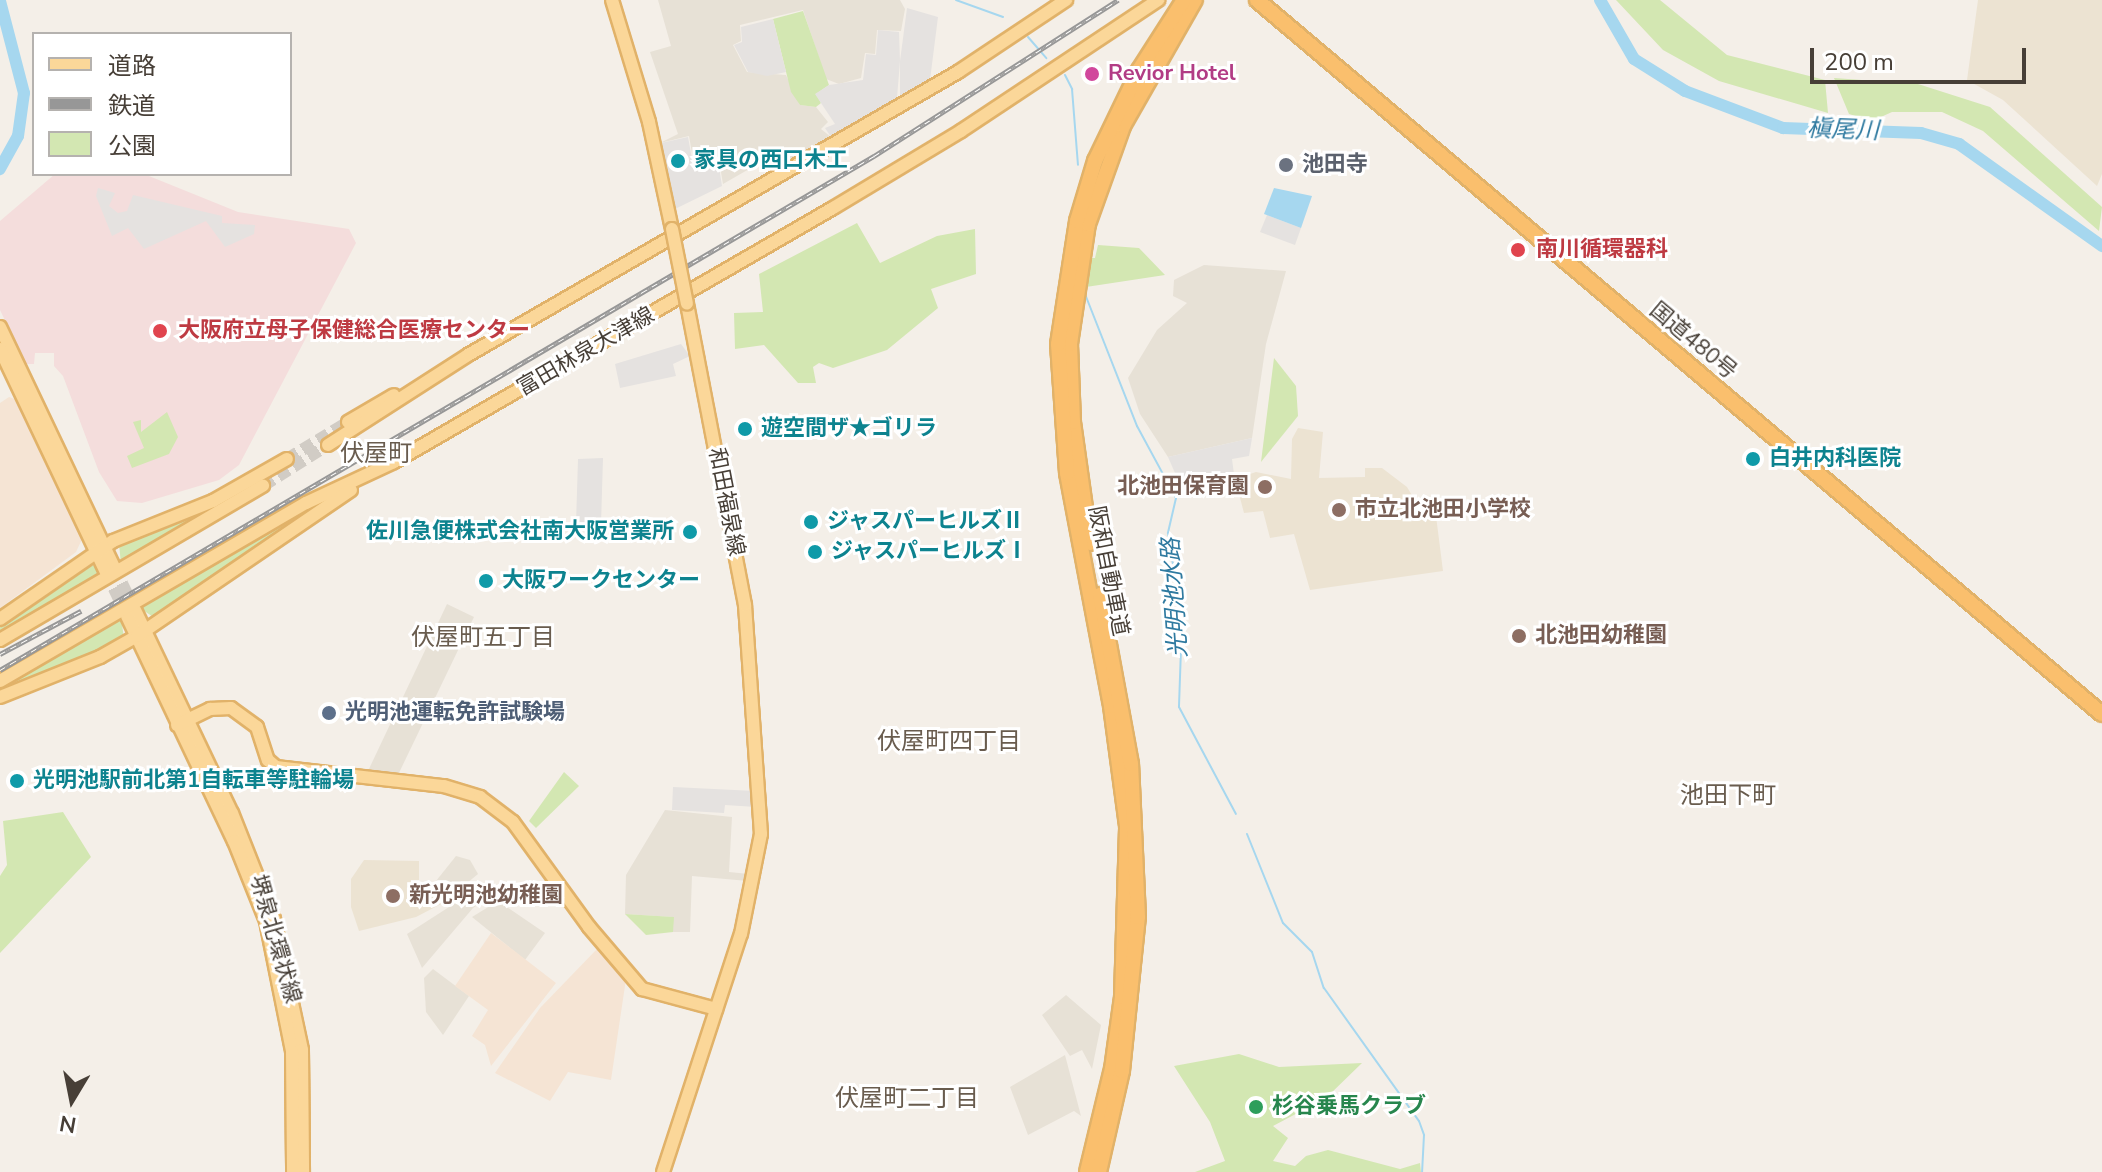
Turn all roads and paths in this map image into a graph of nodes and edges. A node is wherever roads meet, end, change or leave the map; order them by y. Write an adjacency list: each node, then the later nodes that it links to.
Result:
1 (612, 0): 29 (main road, 和田福泉線, bridge)
2 (1066, 0): 12 (main road)
3 (1146, 0): 8 (main road)
4 (1158, 0): 8 (main road, 富田林泉大津線)
5 (1184, 0): 9 (highway, 阪和自動車道)
6 (1195, 0): 9 (highway, 阪和自動車道)
7 (1257, 0): 27 (highway, 国道480号)
8 (1061, 65): 17 (main road, 富田林泉大津線)
9 (1066, 321): 14 (highway, 阪和自動車道)
10 (0, 327): 19 (main road)
11 (0, 349): 19 (main road)
12 (468, 355): 13 (main road); 15 (main road)
13 (348, 422)
14 (1067, 422): 33 (highway, 阪和自動車道); 34 (highway, 阪和自動車道)
15 (328, 445)
16 (287, 459): 19 (main road)
17 (394, 462): 23 (main road); 25 (main road, 富田林泉大津線)
18 (263, 486): 24 (main road)
19 (100, 549): 20 (main road); 22 (main road)
20 (110, 570)
21 (131, 613): 23 (main road)
22 (0, 619)
23 (141, 633): 26 (main road); 28 (main road)
24 (0, 640)
25 (0, 681)
26 (1, 697)
27 (2102, 714)
28 (182, 722): 29 (main road); 30 (main road, 堺泉北環状線); 31 (main road, 堺泉北環状線)
29 (716, 1009): 32 (main road)
30 (293, 1172)
31 (303, 1172)
32 (663, 1172)
33 (1087, 1172)
34 (1099, 1172)

